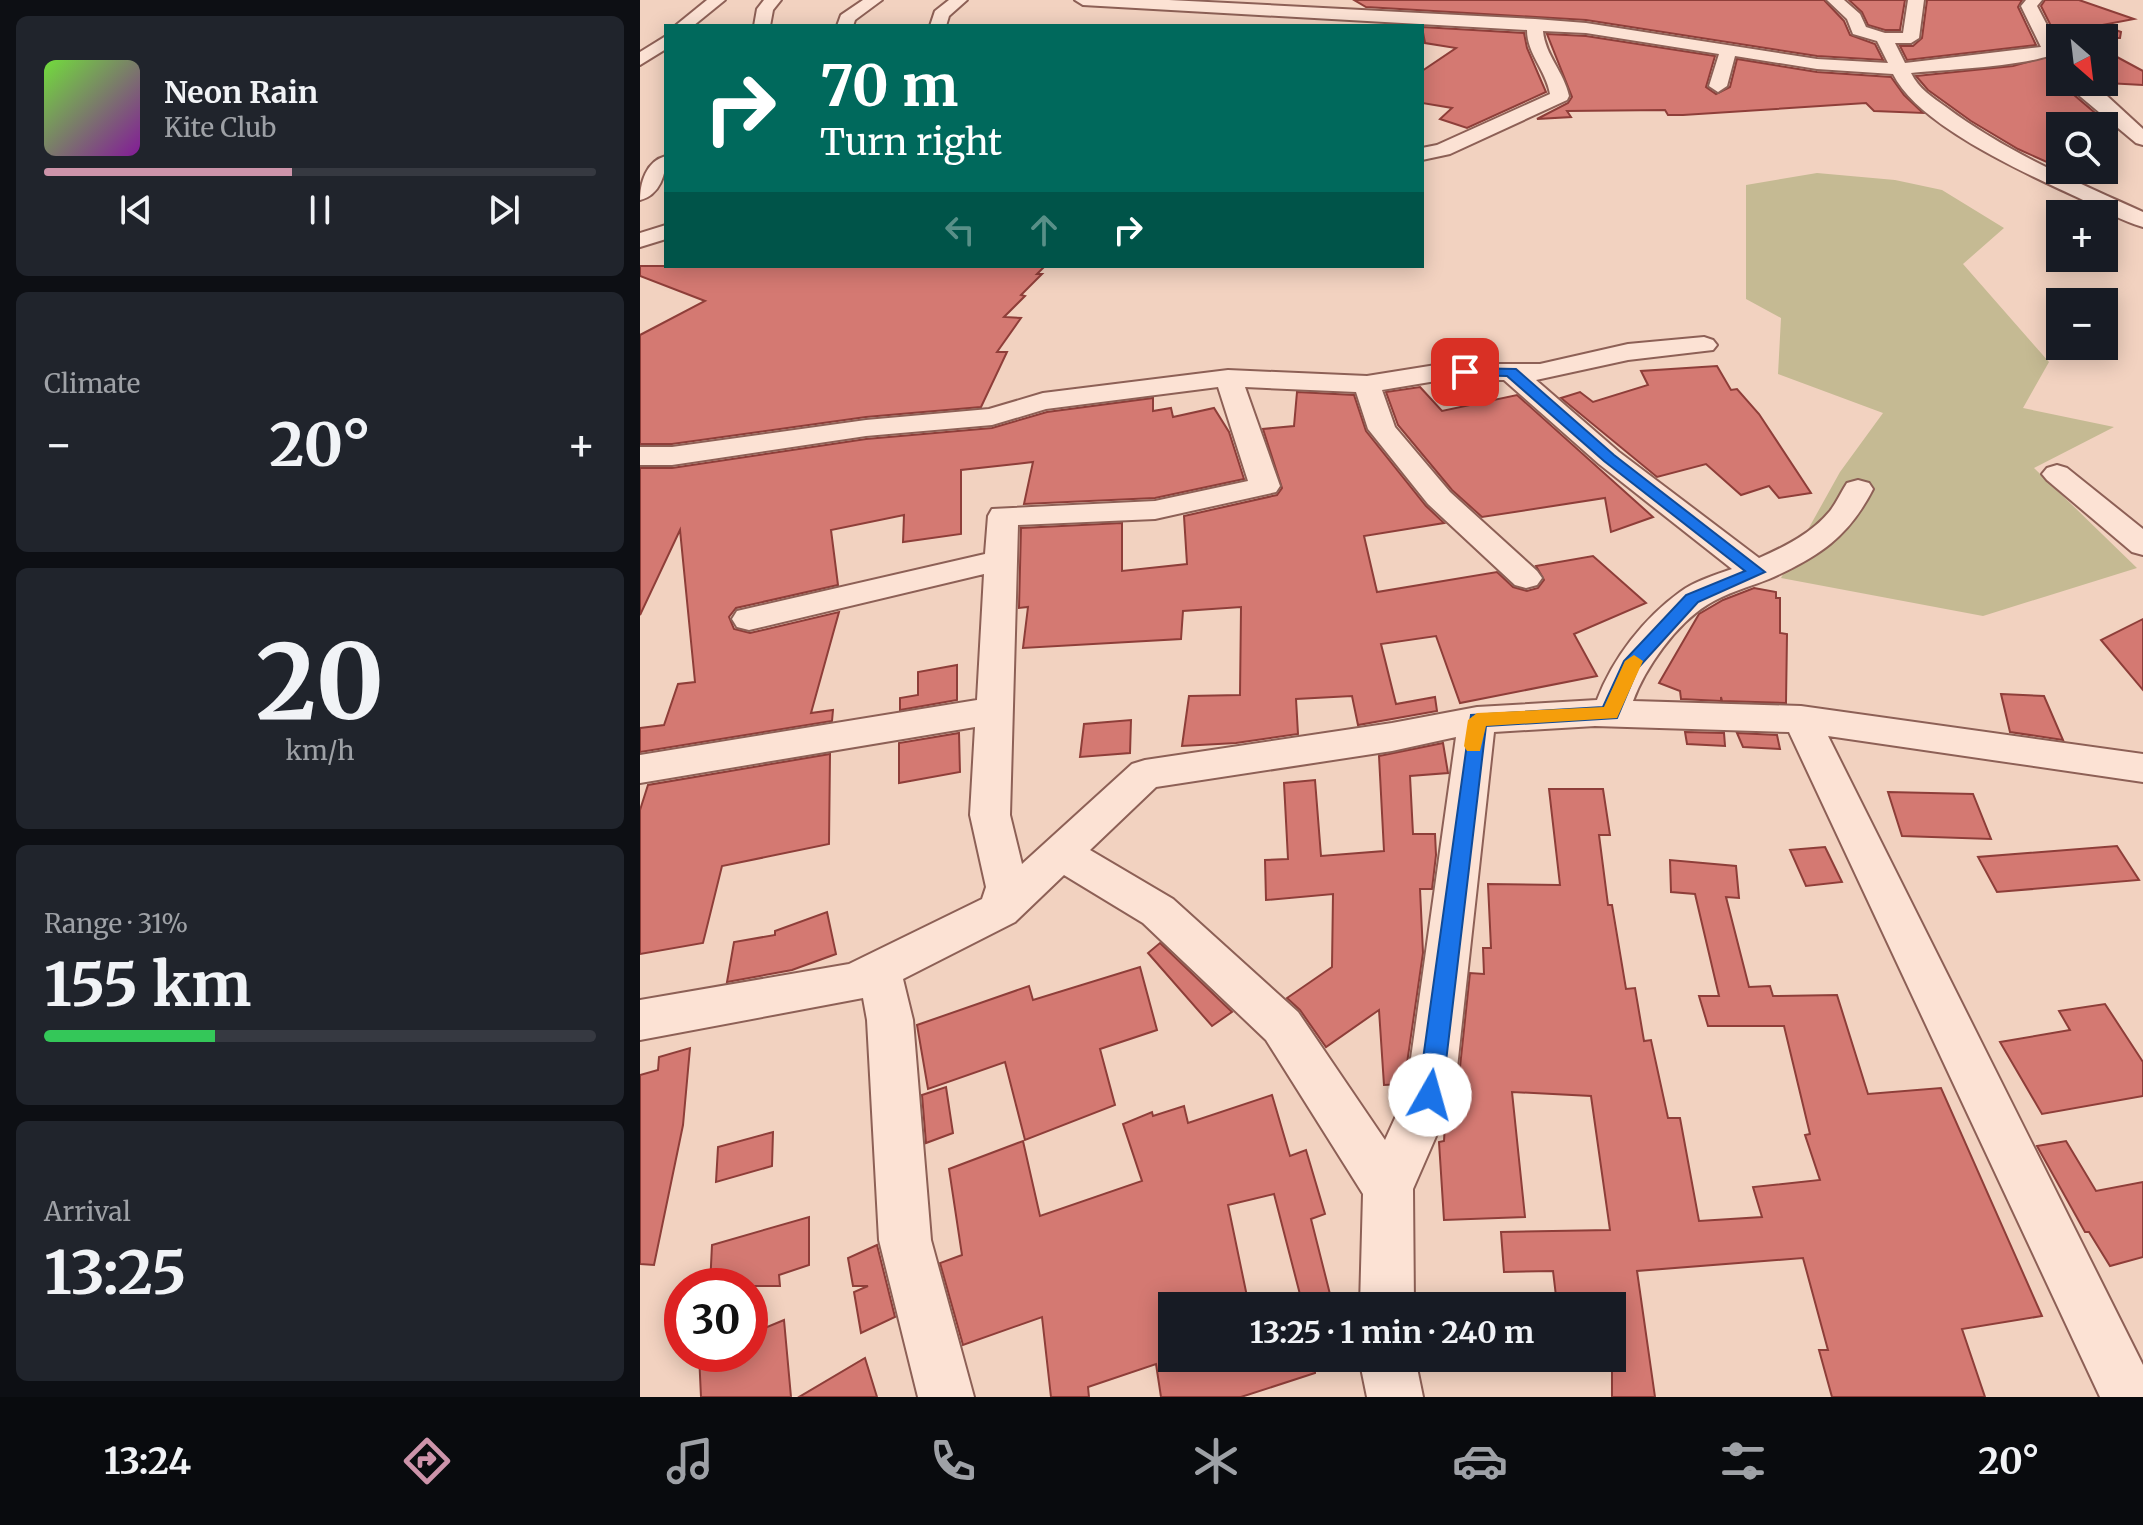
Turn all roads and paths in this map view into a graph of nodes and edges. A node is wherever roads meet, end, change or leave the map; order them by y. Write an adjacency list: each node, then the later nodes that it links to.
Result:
1 (717, 0): 15 (street)
2 (773, 0): 16 (street)
3 (874, 0): 17 (street)
4 (959, 0): 18 (street)
5 (1085, 0): 11 (street); 12 (street)
6 (1299, 0): 11 (street)
7 (1407, 0): 13 (street)
8 (1835, 0): 19 (street)
9 (1916, 0): 19 (street)
10 (2034, 0): 23 (street)
11 (1285, 12): 13 (street)
12 (1072, 19)
13 (1387, 20): 14 (street)
14 (1528, 20): 21 (street); 27 (street)
15 (686, 24)
16 (762, 24)
17 (846, 24)
18 (938, 24)
19 (1884, 38): 23 (street)
20 (664, 42): 22 (street)
21 (1729, 51): 23 (street); 24 (street)
22 (640, 60)
23 (1902, 69): 30 (street)
24 (1718, 86)
25 (2094, 96): 26 (street)
26 (2143, 139)
27 (1424, 154)
28 (664, 164): 29 (street)
29 (640, 194)
30 (2143, 220)
31 (664, 233): 32 (street)
32 (640, 240)
33 (1704, 345): 34 (street)
34 (1511, 372): 36 (street); 42 (street)
35 (1228, 378): 36 (street); 37 (street); 41 (street)
36 (1367, 384): 43 (street)
37 (640, 456)
38 (2057, 474): 40 (street)
39 (1858, 489): 42 (street)
40 (2143, 545)
41 (998, 561): 44 (street); 45 (street)
42 (1757, 572): 46 (street)
43 (1526, 578)
44 (749, 619)
45 (992, 711): 50 (street); 52 (street)
46 (1610, 713): 47 (street); 48 (street)
47 (1801, 719): 49 (street); 60 (street)
48 (1477, 720): 51 (street); 55 (street)
49 (2143, 768)
50 (640, 769)
51 (1060, 852): 52 (street); 55 (street)
52 (1000, 910): 53 (street)
53 (879, 970): 54 (street); 58 (street)
54 (640, 1020)
55 (1388, 1188): 56 (street)
56 (1387, 1292)
57 (1390, 1372): 59 (street)
58 (946, 1397)
59 (1395, 1397)
60 (2129, 1397)

